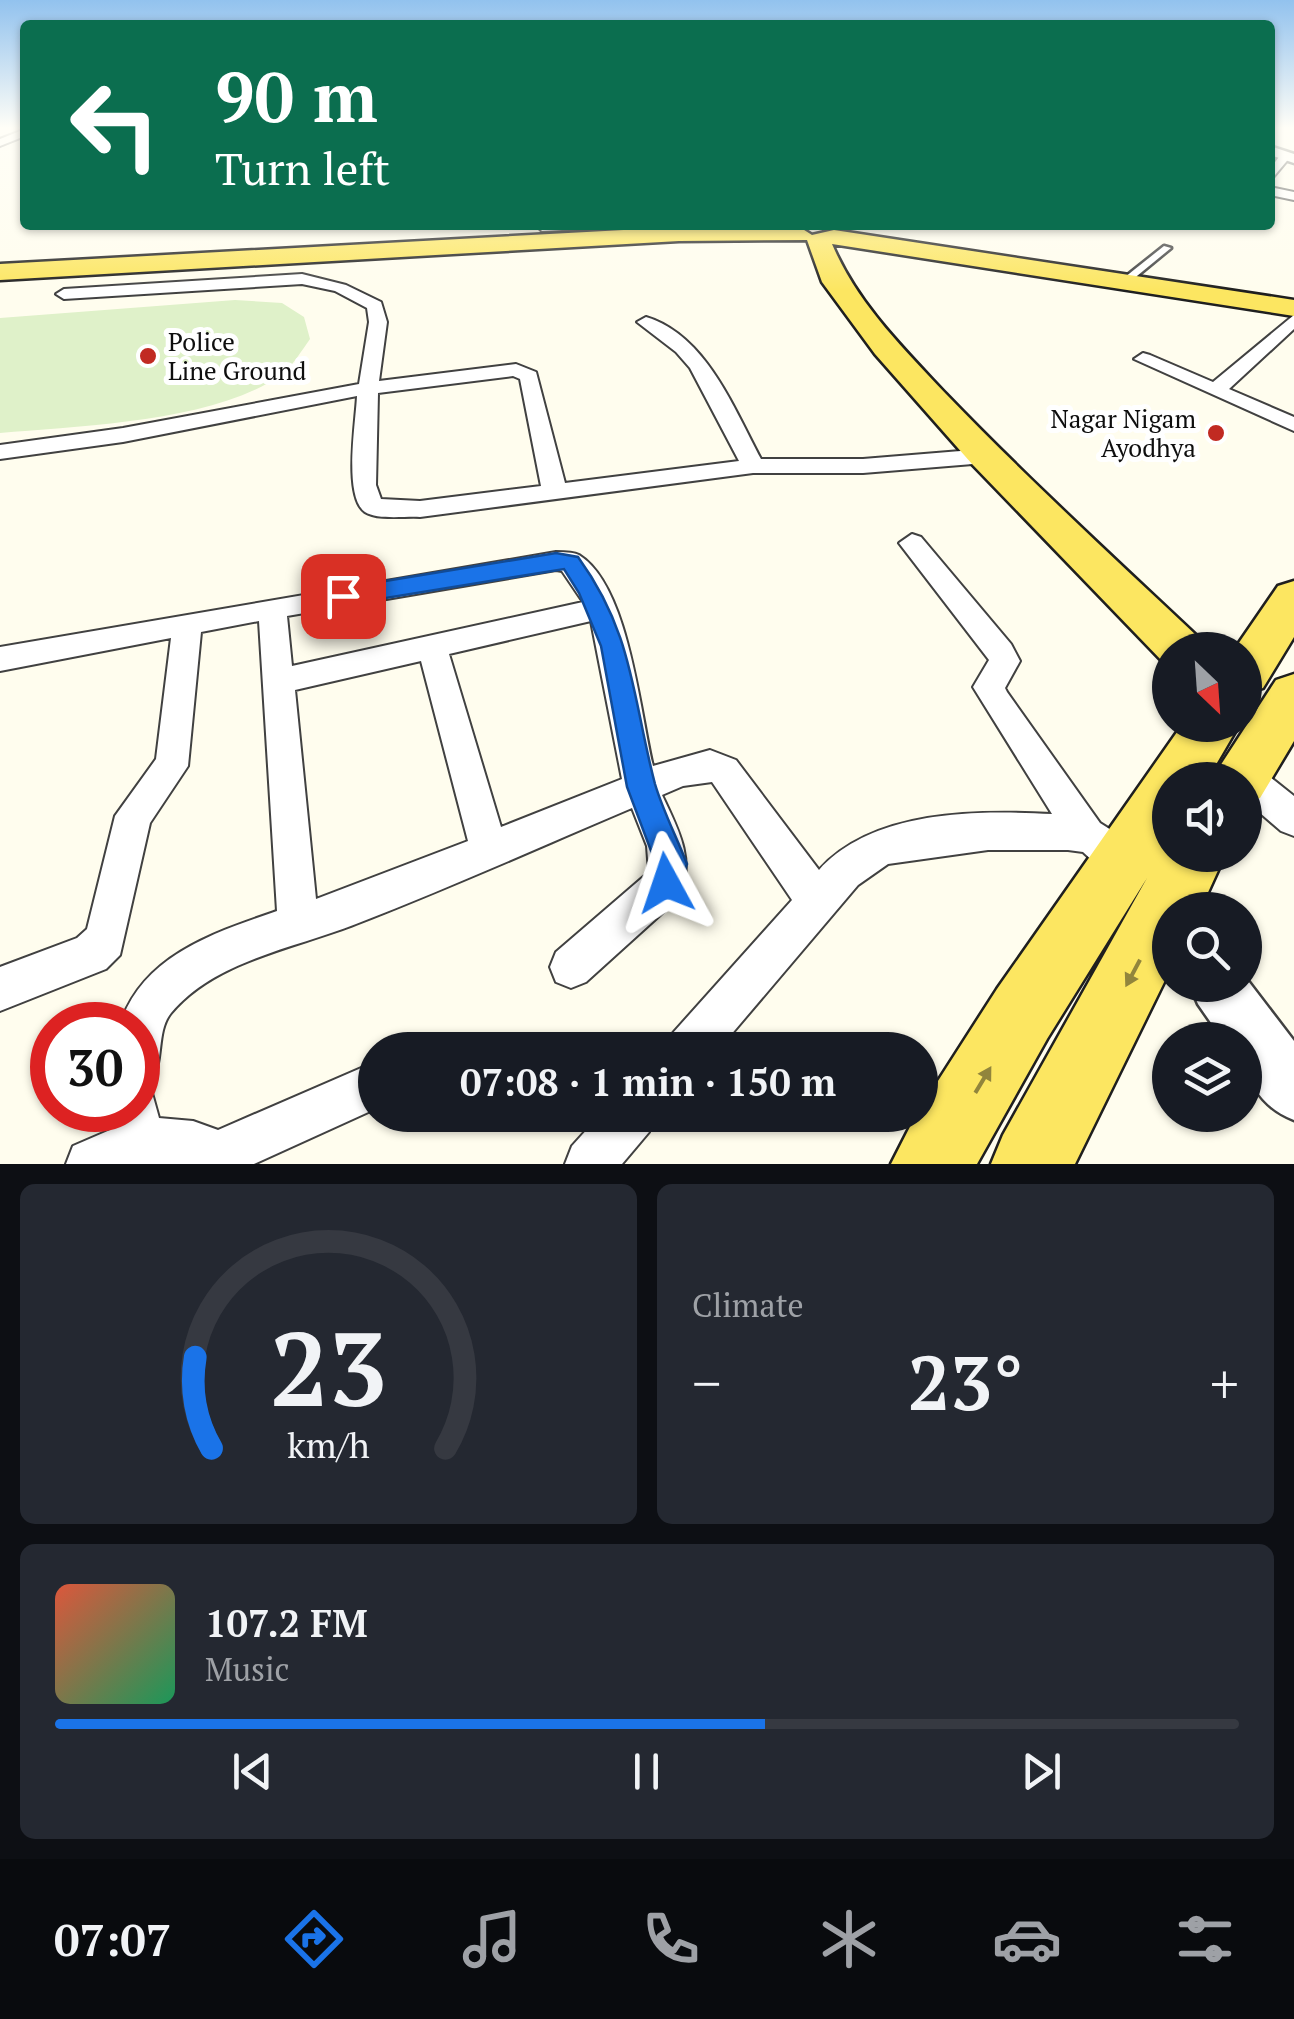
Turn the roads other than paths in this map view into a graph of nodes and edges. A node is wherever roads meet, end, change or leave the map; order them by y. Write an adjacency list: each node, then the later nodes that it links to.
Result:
1 (541, 230): 5 (main road)
2 (576, 230): 3 (main road)
3 (817, 233): 8 (main road); 18 (main road)
4 (1167, 248): 8 (lane)
5 (325, 254): 6 (main road); 7 (street)
6 (0, 272)
7 (310, 280): 9 (street); 14 (street)
8 (1122, 283): 10 (main road)
9 (64, 294)
10 (1294, 308)
11 (1294, 320): 15 (street)
12 (646, 322): 19 (street)
13 (1143, 359): 15 (street)
14 (368, 388): 17 (street); 20 (street); 20 (street)
15 (1215, 390): 16 (street)
16 (1294, 425)
17 (0, 452)
18 (984, 456): 19 (street); 26 (main road)
19 (753, 466): 20 (street)
20 (554, 493)
21 (912, 543): 37 (street)
22 (1294, 598): 28 (main road)
23 (272, 608): 24 (street); 25 (street); 32 (street)
24 (598, 609): 27 (street); 34 (street)
25 (186, 624): 29 (street); 41 (street)
26 (1163, 632)
27 (432, 646): 32 (street); 36 (street)
28 (1262, 648)
29 (0, 659)
30 (0, 667): 31 (street)
31 (0, 678)
32 (278, 682): 39 (street)
33 (1267, 730): 35 (street)
34 (642, 787): 36 (street); 38 (street); 40 (street)
35 (1294, 819)
36 (489, 850): 39 (street)
37 (1148, 877): 38 (street); 51 (main road, one-way to 37); 52 (main road, one-way to 52)
38 (817, 901): 44 (street)
39 (298, 925): 42 (street)
40 (571, 968)
41 (0, 989)
42 (151, 1002)
43 (1230, 1002): 45 (street)
44 (704, 1032)
45 (1294, 1090)
46 (358, 1094): 49 (street)
47 (617, 1132): 50 (street)
48 (120, 1140): 49 (street)
49 (217, 1160)
50 (590, 1164)
51 (932, 1164)
52 (1032, 1164)

